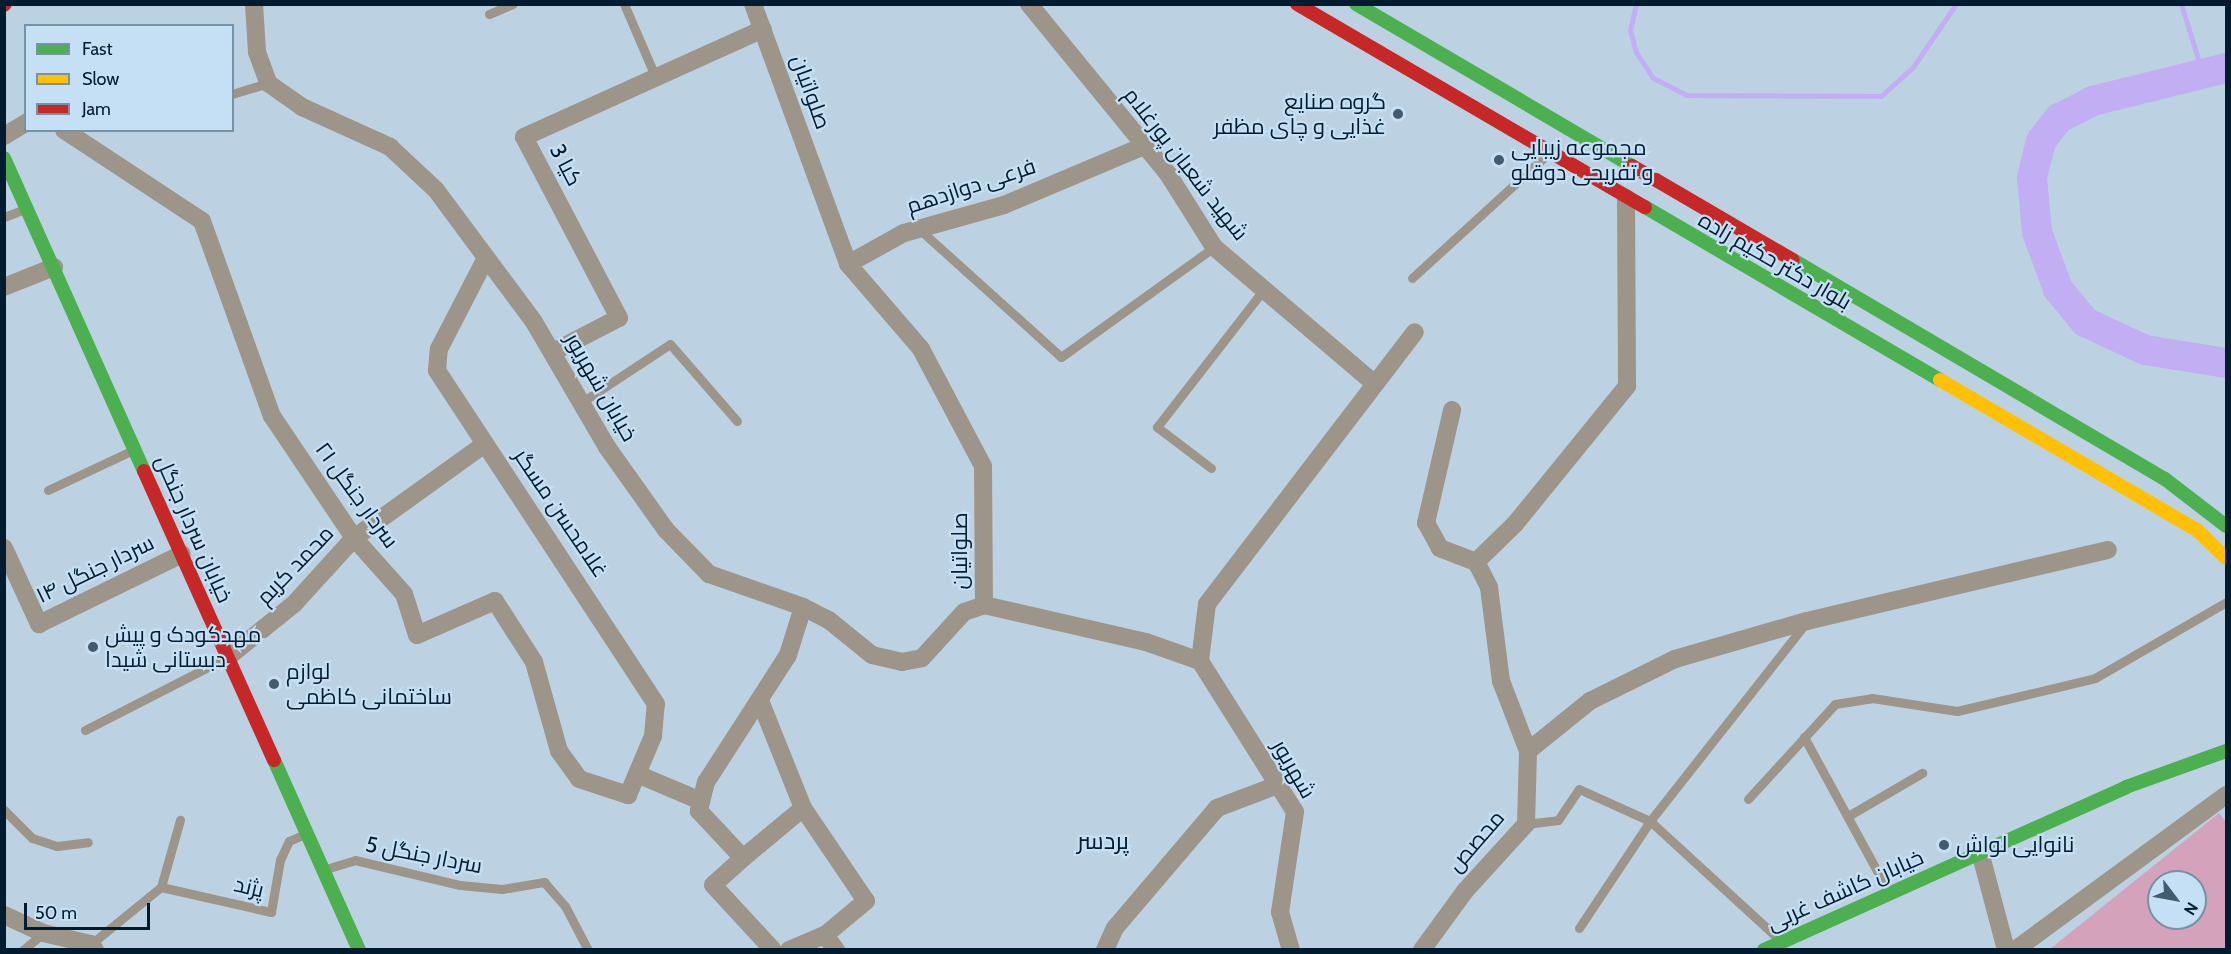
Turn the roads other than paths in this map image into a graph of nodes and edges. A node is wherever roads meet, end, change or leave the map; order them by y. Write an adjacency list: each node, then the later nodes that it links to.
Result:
1 (254, 4): 12 (street)
2 (513, 4): 9 (lane)
3 (624, 4): 11 (lane)
4 (753, 4): 10 (street, صلواتیان)
5 (1029, 4): 18 (street, شهید شعبان پورغلام)
6 (1297, 4): 8 (main road, بلوار دکتر حکیم زاده)
7 (1356, 4): 15 (main road, بلوار دکتر حکیم زاده)
8 (1313, 9): 19 (main road, بلوار دکتر حکیم زاده)
9 (489, 14)
10 (763, 29): 11 (street, کیا 3); 27 (street, صلواتیان)
11 (655, 76): 33 (street, کیا 3)
12 (268, 83): 13 (lane); 26 (street, خیابان شهریور)
13 (234, 93)
14 (24, 124): 17 (street)
15 (1566, 126): 19 (main road); 42 (main road, بلوار دکتر حکیم زاده)
16 (67, 132): 43 (street, سردار جنگل ۲۱)
17 (4, 136)
18 (1144, 146): 24 (street, فرعی دوازدهم); 25 (street, شهید شعبان پورغلام)
19 (1550, 153): 21 (main road, بلوار دکتر حکیم زاده); 29 (lane)
20 (4, 158): 22 (main road, خیابان سردار جنگل)
21 (1626, 198): 47 (main road, بلوار دکتر حکیم زاده); 48 (street)
22 (27, 208): 23 (lane); 28 (main road, خیابان سردار جنگل)
23 (4, 217)
24 (919, 229): 25 (lane); 27 (street, فرعی دوازدهم)
25 (1214, 247): 31 (street, شهید شعبان پورغلام)
26 (485, 260): 33 (street, خیابان شهریور); 38 (street, غلامحسن مسگر)
27 (848, 264): 50 (street, صلواتیان)
28 (54, 267): 30 (street); 39 (main road, خیابان سردار جنگل)
29 (1412, 278)
30 (4, 288)
31 (1265, 288): 34 (street, شهید شعبان پورغلام); 40 (lane)
32 (1415, 332): 34 (street)
33 (553, 351): 35 (street, خیابان شهریور)
34 (1375, 384): 54 (street)
35 (582, 402): 37 (lane); 51 (street, خیابان شهریور)
36 (1452, 410): 48 (street)
37 (737, 421)
38 (485, 444): 43 (street, محمد کریم); 63 (street, غلامحسن مسگر)
39 (135, 448): 41 (lane); 46 (main road, خیابان سردار جنگل)
40 (1211, 468)
41 (48, 490)
42 (2226, 526)
43 (354, 538): 53 (street, محمد کریم); 65 (street, سردار جنگل ۲۱)
44 (4, 548): 46 (street, سردار جنگل ۱۴)
45 (2108, 550): 52 (street)
46 (182, 554): 53 (main road, خیابان سردار جنگل)
47 (2226, 558)
48 (1476, 562): 58 (street)
49 (2226, 602): 57 (lane)
50 (984, 605): 51 (street, خیابان شهریور); 54 (street, صلواتیان)
51 (802, 608): 55 (street)
52 (1807, 621): 58 (street); 73 (lane)
53 (228, 657): 56 (lane); 75 (main road, خیابان سردار جنگل)
54 (1200, 661): 64 (street, شهریور)
55 (761, 703): 68 (street); 69 (street)
56 (85, 730)
57 (1804, 737): 67 (lane); 71 (lane)
58 (1528, 751): 74 (street, محصص)
59 (2226, 751): 61 (main road, خیابان کاشف غربی)
60 (2226, 763): 61 (main road, خیابان کاشف غربی)
61 (2175, 767): 77 (main road, خیابان کاشف غربی)
62 (1922, 773): 71 (lane)
63 (637, 774): 65 (street, غلامحسن مسگر); 68 (street)
64 (1278, 785): 93 (street); 94 (street, شهریور)
65 (628, 795)
66 (2226, 795): 98 (street)
67 (1748, 799)
68 (701, 801): 78 (street)
69 (803, 808): 78 (street); 85 (street)
70 (4, 810): 76 (lane)
71 (1848, 816): 81 (lane)
72 (180, 820): 80 (lane)
73 (1650, 821): 74 (lane); 83 (lane); 86 (lane)
74 (1526, 824): 95 (street, محصص)
75 (307, 833): 79 (main road, خیابان سردار جنگل); 80 (lane, پژند)
76 (88, 842)
77 (1980, 852): 81 (main road, خیابان کاشف غربی); 97 (street)
78 (743, 858): 91 (street)
79 (324, 870): 89 (main road, خیابان سردار جنگل); 90 (lane, سردار جنگل 5)
80 (161, 887): 87 (lane)
81 (1890, 893): 86 (main road, خیابان کاشف غربی)
82 (4, 915): 84 (street)
83 (1579, 928)
84 (43, 933): 87 (street); 88 (lane)
85 (831, 942): 92 (street)
86 (1784, 945): 96 (main road, خیابان کاشف غربی)
87 (93, 946)
88 (22, 950)
89 (359, 950)
90 (588, 950)
91 (773, 950)
92 (789, 950)
93 (1106, 950)
94 (1291, 950)
95 (1422, 950)
96 (1764, 950)
97 (2006, 950)
98 (2015, 950)

